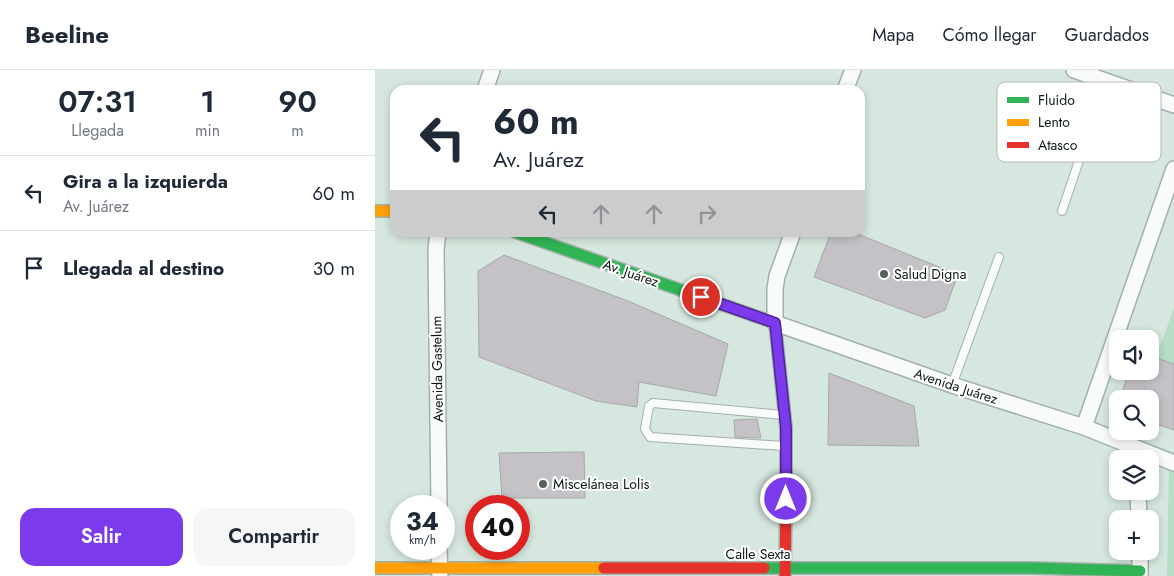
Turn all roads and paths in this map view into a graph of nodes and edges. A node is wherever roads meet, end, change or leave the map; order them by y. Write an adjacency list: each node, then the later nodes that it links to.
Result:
1 (492, 70): 6 (street)
2 (853, 70): 7 (street)
3 (1073, 70): 4 (street)
4 (1106, 81): 5 (street)
5 (1109, 82)
6 (487, 85)
7 (847, 85)
8 (1161, 100): 9 (street)
9 (1174, 105)
10 (1079, 162): 14 (lane)
11 (1174, 169): 22 (street)
12 (375, 211): 13 (street)
13 (390, 211)
14 (1062, 211)
15 (438, 237): 27 (street, Avenida Gastelum)
16 (529, 237): 19 (street, Av. Juárez)
17 (791, 237): 19 (street)
18 (999, 257): 20 (lane)
19 (775, 323): 20 (street, Avenida Juárez); 21 (street)
20 (952, 385): 22 (street, Avenida Juárez)
21 (785, 415): 23 (street); 23 (lane)
22 (1084, 427): 24 (street, Avenida Juárez)
23 (786, 447): 31 (street)
24 (1129, 450)
25 (1159, 459): 26 (street)
26 (1174, 463)
27 (439, 495)
28 (1140, 560): 33 (street)
29 (375, 568): 30 (street, Calle Sexta)
30 (440, 572): 31 (street, Calle Sexta)
31 (785, 572): 32 (street, Calle Sexta)
32 (1033, 572): 33 (street, Calle Sexta)
33 (1140, 573)

